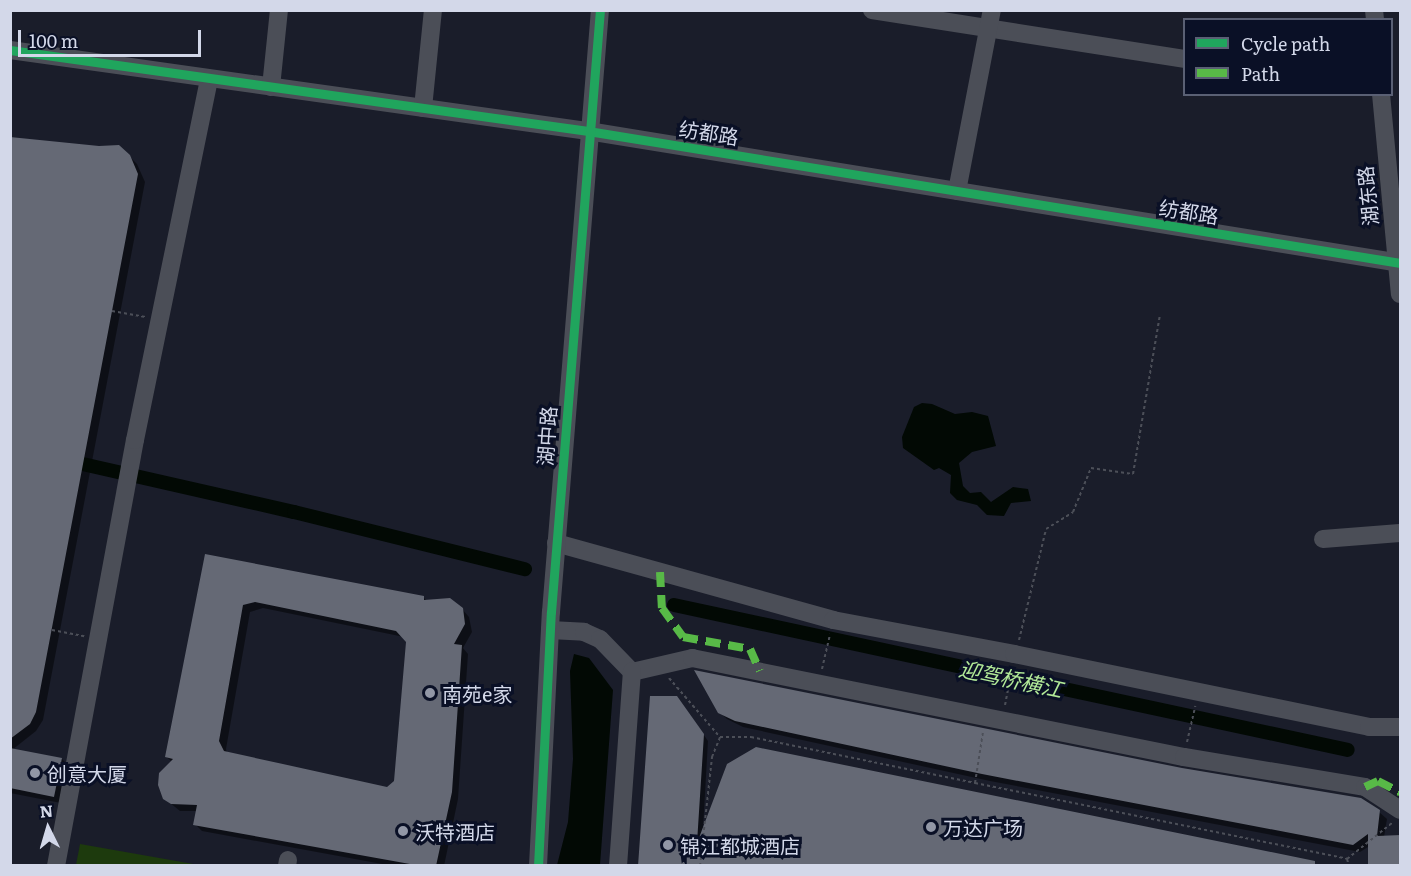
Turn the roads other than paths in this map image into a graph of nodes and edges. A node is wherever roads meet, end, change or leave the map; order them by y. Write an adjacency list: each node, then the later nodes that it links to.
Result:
1 (279, 10): 10 (street)
2 (433, 10): 12 (street)
3 (600, 10): 13 (street, 湖中路)
4 (872, 10): 6 (street)
5 (992, 10): 6 (street)
6 (988, 30): 8 (street); 14 (street)
7 (10, 50): 9 (street, 纺都路)
8 (1183, 59)
9 (210, 78): 10 (street, 纺都路); 24 (street)
10 (271, 87): 12 (street, 纺都路)
11 (1381, 96): 15 (street, 湖东路)
12 (423, 108): 13 (street, 纺都路)
13 (588, 131): 14 (street, 纺都路); 19 (street, 湖中路)
14 (957, 191): 15 (street, 纺都路)
15 (1399, 263): 16 (street, 湖东路)
16 (1401, 294)
17 (1401, 533): 18 (street)
18 (1323, 539)
19 (556, 543): 20 (street, 湖中路); 22 (street)
20 (550, 630): 21 (street); 25 (street, 湖中路)
21 (632, 672): 23 (street); 26 (street)
22 (1401, 728)
23 (1396, 816)
24 (56, 866)
25 (538, 866)
26 (618, 866)

